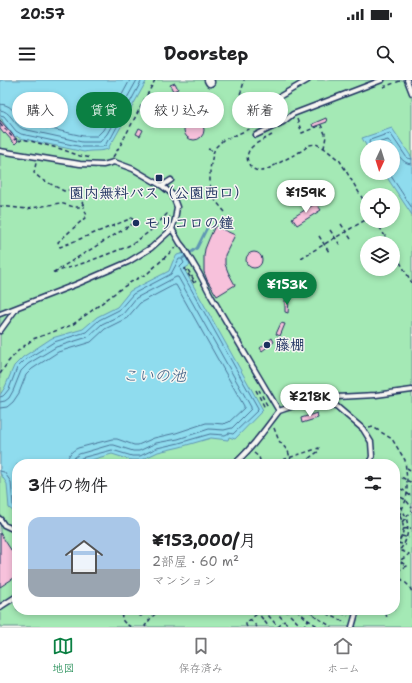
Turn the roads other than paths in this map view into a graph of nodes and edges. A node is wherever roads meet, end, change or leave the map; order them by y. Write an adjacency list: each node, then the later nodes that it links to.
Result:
1 (308, 80): 4 (lane)
2 (382, 80): 6 (lane)
3 (408, 80): 5 (lane)
4 (287, 92)
5 (412, 94)
6 (256, 135)
7 (0, 151): 9 (lane)
8 (170, 180): 9 (lane)
9 (162, 186): 10 (lane)
10 (172, 229): 11 (lane); 16 (lane)
11 (16, 308): 12 (lane); 13 (lane)
12 (0, 314)
13 (0, 332)
14 (412, 390): 15 (lane)
15 (328, 399): 16 (lane); 18 (lane)
16 (279, 410): 17 (lane)
17 (238, 459)
18 (371, 459)
19 (0, 519): 20 (lane)
20 (12, 529)
21 (12, 599): 22 (lane)
22 (0, 607)
23 (355, 615): 24 (lane)
24 (352, 627)

